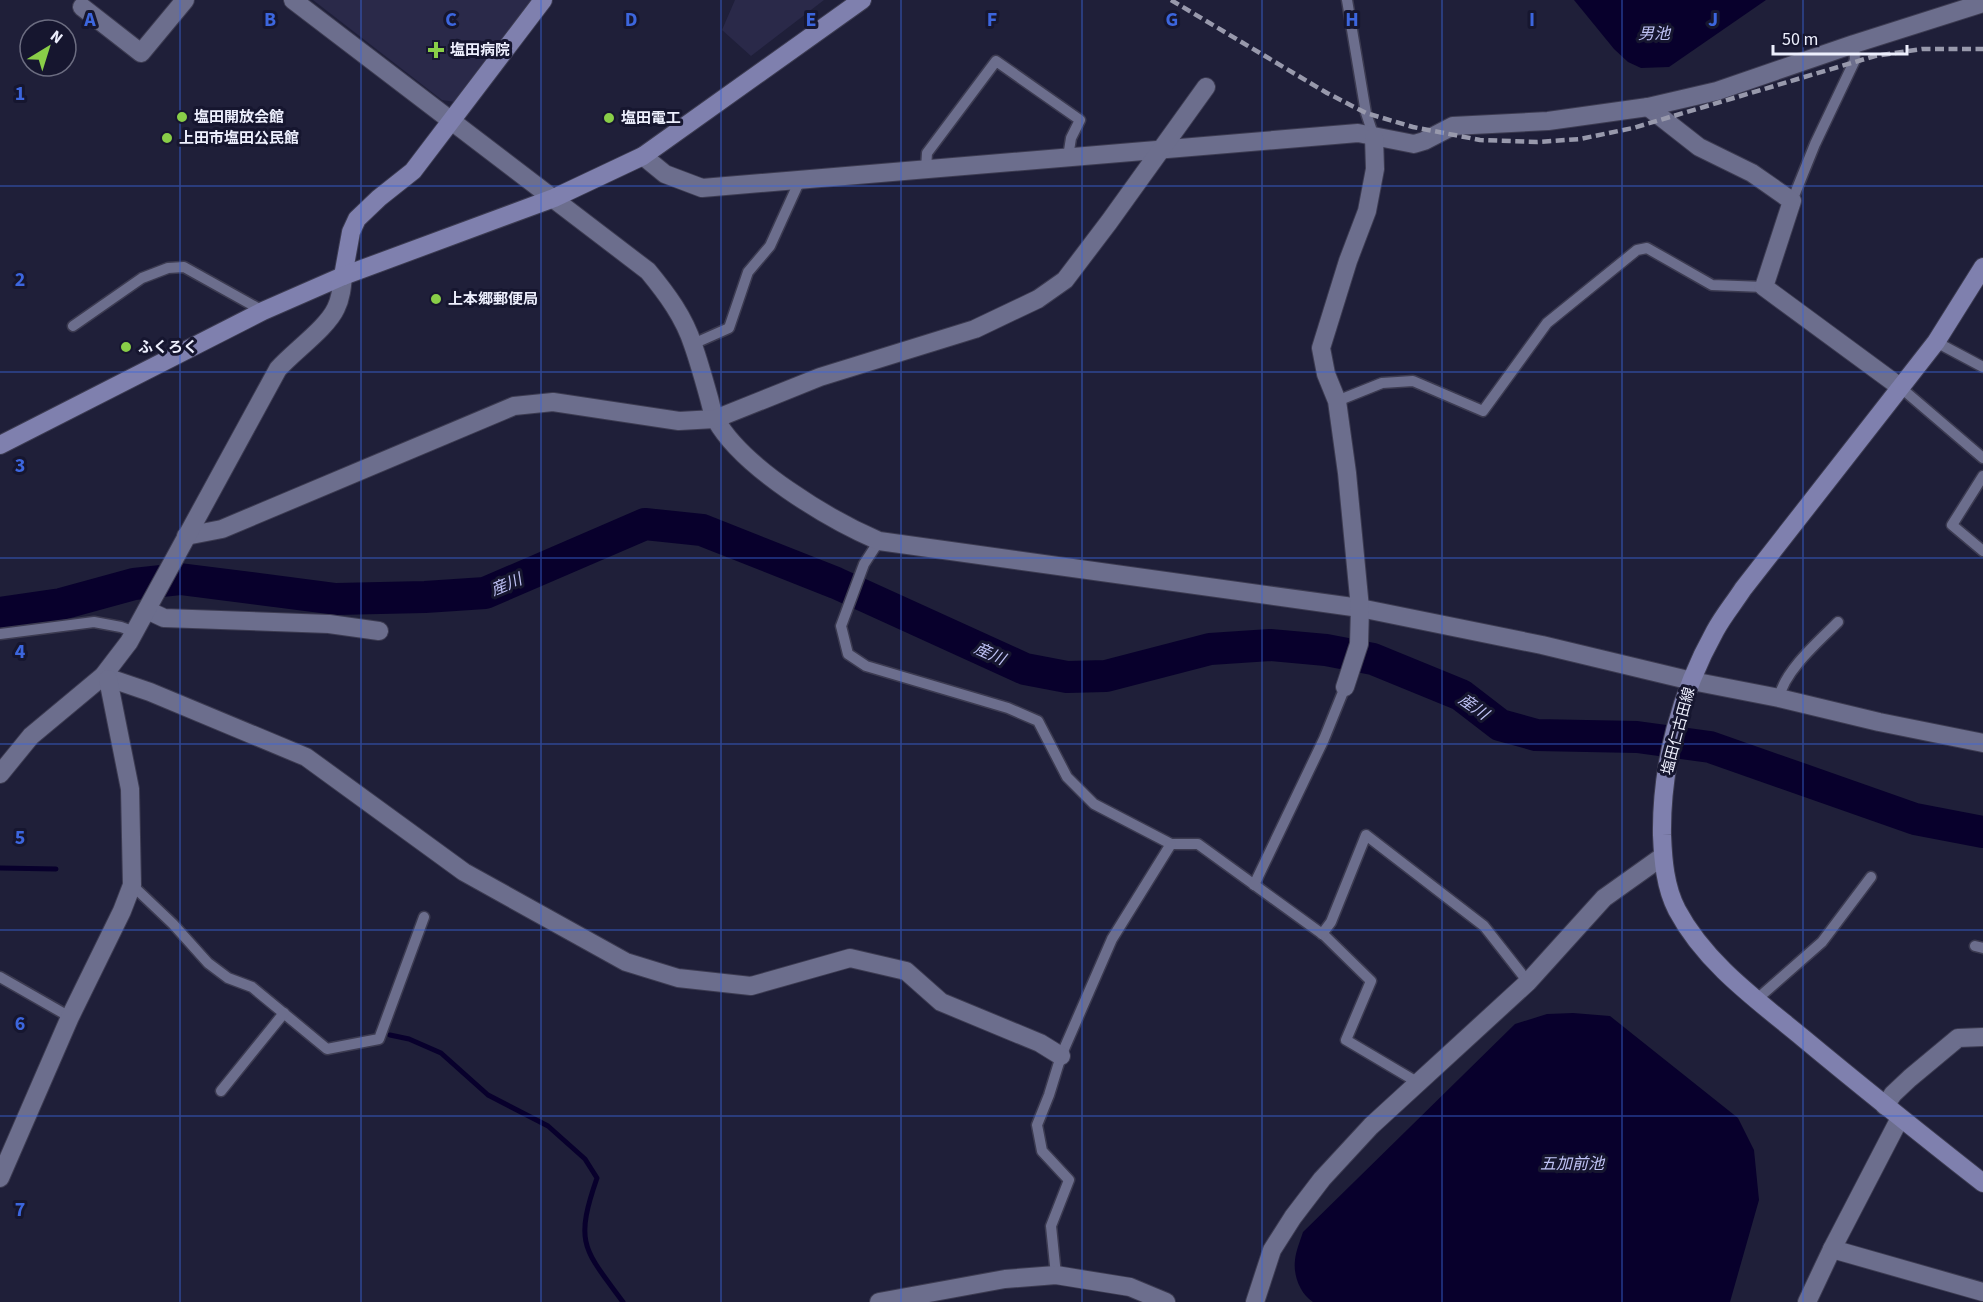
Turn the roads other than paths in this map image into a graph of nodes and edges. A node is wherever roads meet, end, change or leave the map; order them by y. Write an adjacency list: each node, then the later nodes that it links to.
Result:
1 (185, 0): 7 (street)
2 (293, 0): 11 (street)
3 (543, 0): 11 (street)
4 (862, 0): 14 (street)
5 (1347, 0): 12 (lane)
6 (1983, 3): 8 (street)
7 (82, 7)
8 (1854, 44): 10 (street); 19 (lane)
9 (1206, 87): 13 (street)
10 (1648, 107): 12 (street); 19 (street)
11 (451, 120): 18 (street); 21 (street)
12 (1374, 137): 13 (street); 29 (street)
13 (1162, 148): 15 (street); 30 (street)
14 (643, 156): 17 (street); 18 (street)
15 (1068, 157): 16 (street); 16 (lane)
16 (926, 169): 17 (street)
17 (800, 180): 26 (lane)
18 (554, 198): 21 (street); 26 (street)
19 (1792, 201): 22 (street)
20 (1983, 267): 25 (street, 塩田仁古田線)
21 (343, 276): 23 (street); 35 (street)
22 (1764, 287): 28 (street); 29 (lane)
23 (263, 311): 24 (lane); 31 (street)
24 (73, 326)
25 (1936, 342): 27 (lane); 28 (street, 塩田仁古田線)
26 (693, 344): 30 (street)
27 (1983, 367)
28 (1900, 387): 32 (lane); 44 (street, 塩田仁古田線)
29 (1337, 401): 38 (street)
30 (715, 419): 34 (street); 35 (street)
31 (0, 445)
32 (1983, 458)
33 (1983, 476): 36 (lane)
34 (879, 541): 38 (street); 49 (lane)
35 (183, 542): 37 (street)
36 (1983, 551)
37 (149, 608): 40 (street); 41 (street)
38 (1360, 608): 44 (street); 45 (street)
39 (1838, 622): 46 (lane)
40 (379, 631)
41 (135, 632): 42 (lane); 43 (street)
42 (0, 634)
43 (106, 677): 48 (street); 52 (street); 62 (street)
44 (1692, 681): 46 (street); 50 (street, 塩田仁古田線)
45 (1346, 687): 53 (lane)
46 (1779, 698): 47 (street)
47 (1983, 744)
48 (0, 774)
49 (1171, 844): 53 (lane); 62 (lane)
50 (1663, 856): 57 (street); 58 (street, 塩田仁古田線)
51 (1871, 877): 58 (lane)
52 (132, 885): 59 (lane); 60 (street)
53 (1254, 885): 55 (lane)
54 (424, 917): 59 (lane)
55 (1322, 934): 57 (lane); 63 (lane)
56 (0, 977): 60 (lane)
57 (1528, 982): 63 (street)
58 (1756, 1000): 65 (street, 塩田仁古田線)
59 (284, 1013): 64 (lane)
60 (70, 1017): 67 (street)
61 (1983, 1037): 65 (street)
62 (1061, 1056): 70 (lane)
63 (1417, 1082): 74 (street)
64 (221, 1091)
65 (1885, 1106): 66 (street, 塩田仁古田線)
66 (1900, 1118): 68 (street, 塩田仁古田線); 69 (street)
67 (0, 1178)
68 (1983, 1183)
69 (1832, 1249): 71 (street); 75 (street)
70 (1056, 1275): 72 (street); 73 (street)
71 (1983, 1292)
72 (879, 1302)
73 (1166, 1302)
74 (1255, 1302)
75 (1807, 1302)

